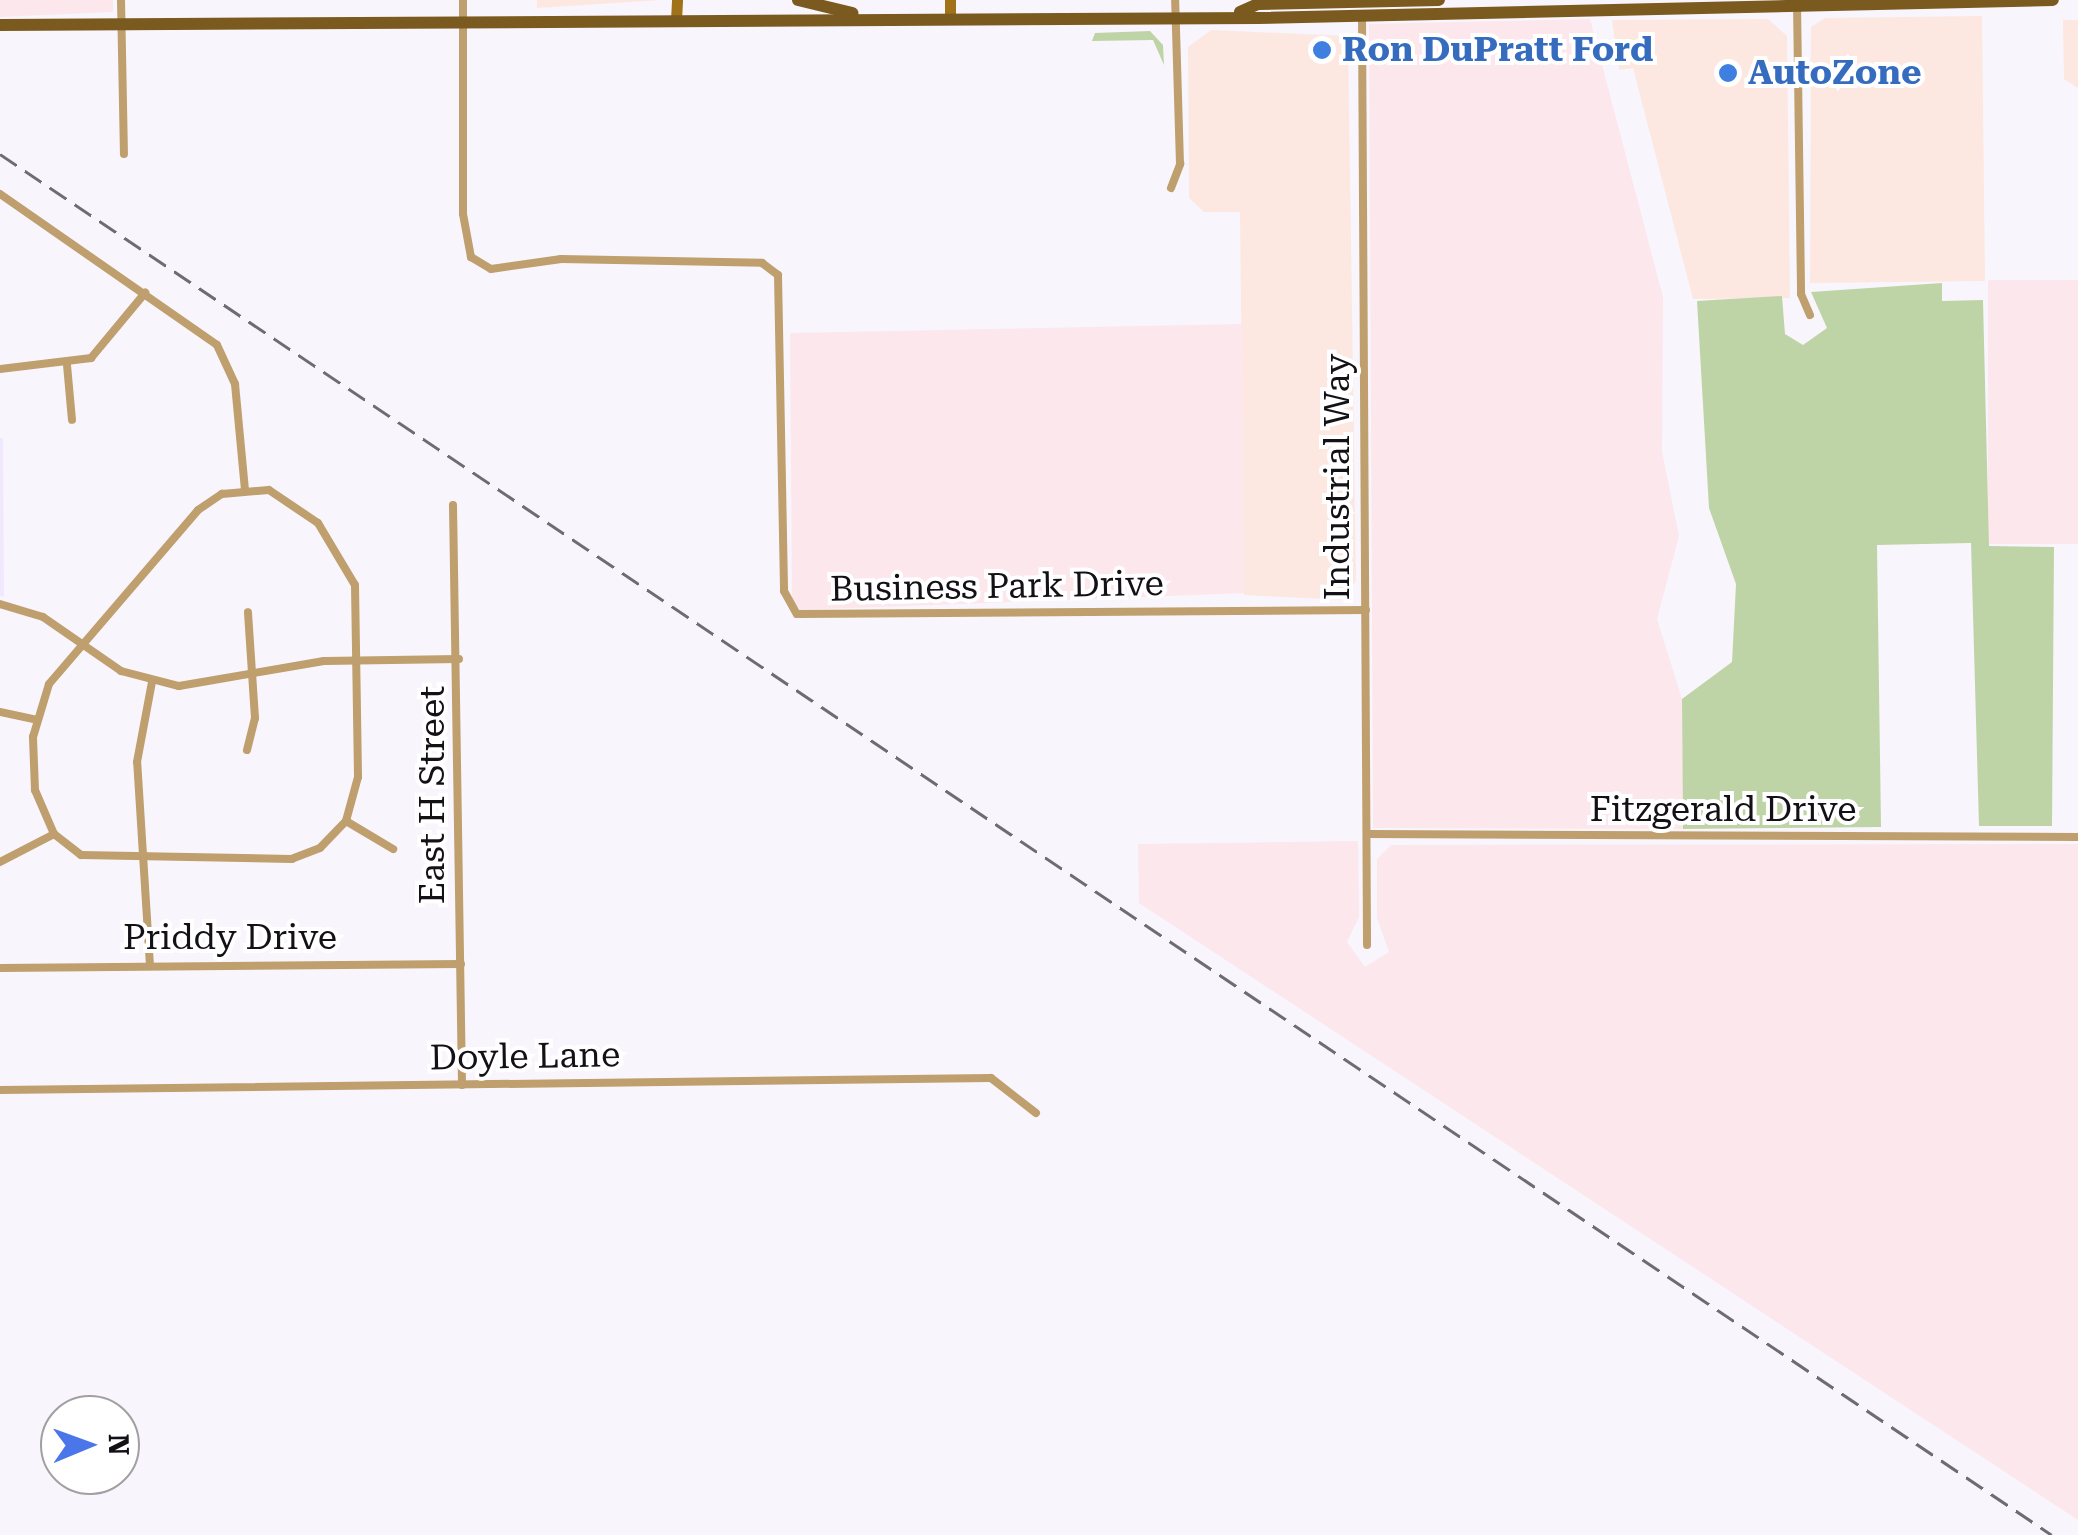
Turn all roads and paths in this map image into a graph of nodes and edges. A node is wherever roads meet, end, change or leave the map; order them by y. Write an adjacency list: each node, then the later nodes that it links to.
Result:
1 (121, 0): 16 (street)
2 (463, 0): 15 (street)
3 (676, 0): 14 (street)
4 (798, 0): 12 (main road)
5 (950, 0): 13 (street)
6 (1438, 0): 11 (main road)
7 (1966, 0): 8 (main road); 9 (main road)
8 (2053, 0)
9 (1797, 6): 11 (main road); 22 (street)
10 (1175, 7): 11 (main road); 13 (main road); 19 (street)
11 (1362, 7): 29 (street, Industrial Way)
12 (869, 18): 13 (main road); 14 (main road)
13 (950, 18)
14 (676, 20): 15 (main road)
15 (466, 23): 16 (main road); 29 (street, Business Park Drive)
16 (122, 24): 17 (main road); 18 (street)
17 (0, 25)
18 (124, 154)
19 (1171, 188)
20 (0, 194): 21 (street)
21 (145, 293): 23 (street); 26 (street)
22 (1810, 316)
23 (67, 366): 24 (street); 25 (street)
24 (0, 369)
25 (72, 420)
26 (245, 489): 31 (street); 33 (street)
27 (453, 505): 32 (street, East H Street)
28 (0, 604): 31 (street)
29 (1366, 610): 41 (street, Industrial Way)
30 (248, 612): 34 (street)
31 (78, 642): 35 (street); 37 (street)
32 (459, 659): 33 (street); 47 (street, East H Street)
33 (356, 660): 34 (street); 39 (street)
34 (250, 677): 35 (street); 38 (street)
35 (152, 682): 45 (street)
36 (0, 712): 37 (street)
37 (37, 720): 40 (street)
38 (248, 750)
39 (346, 821): 43 (street); 45 (street)
40 (54, 834): 44 (street); 45 (street)
41 (1368, 834): 42 (street, Fitzgerald Drive); 46 (street, Industrial Way)
42 (2078, 837)
43 (393, 849)
44 (0, 862)
45 (150, 862): 48 (street)
46 (1366, 945)
47 (461, 964): 48 (street, Priddy Drive); 50 (street, East H Street)
48 (150, 966): 49 (street, Priddy Drive)
49 (0, 968)
50 (462, 1085): 51 (street, Doyle Lane); 52 (street, Doyle Lane)
51 (0, 1090)
52 (1036, 1113)

